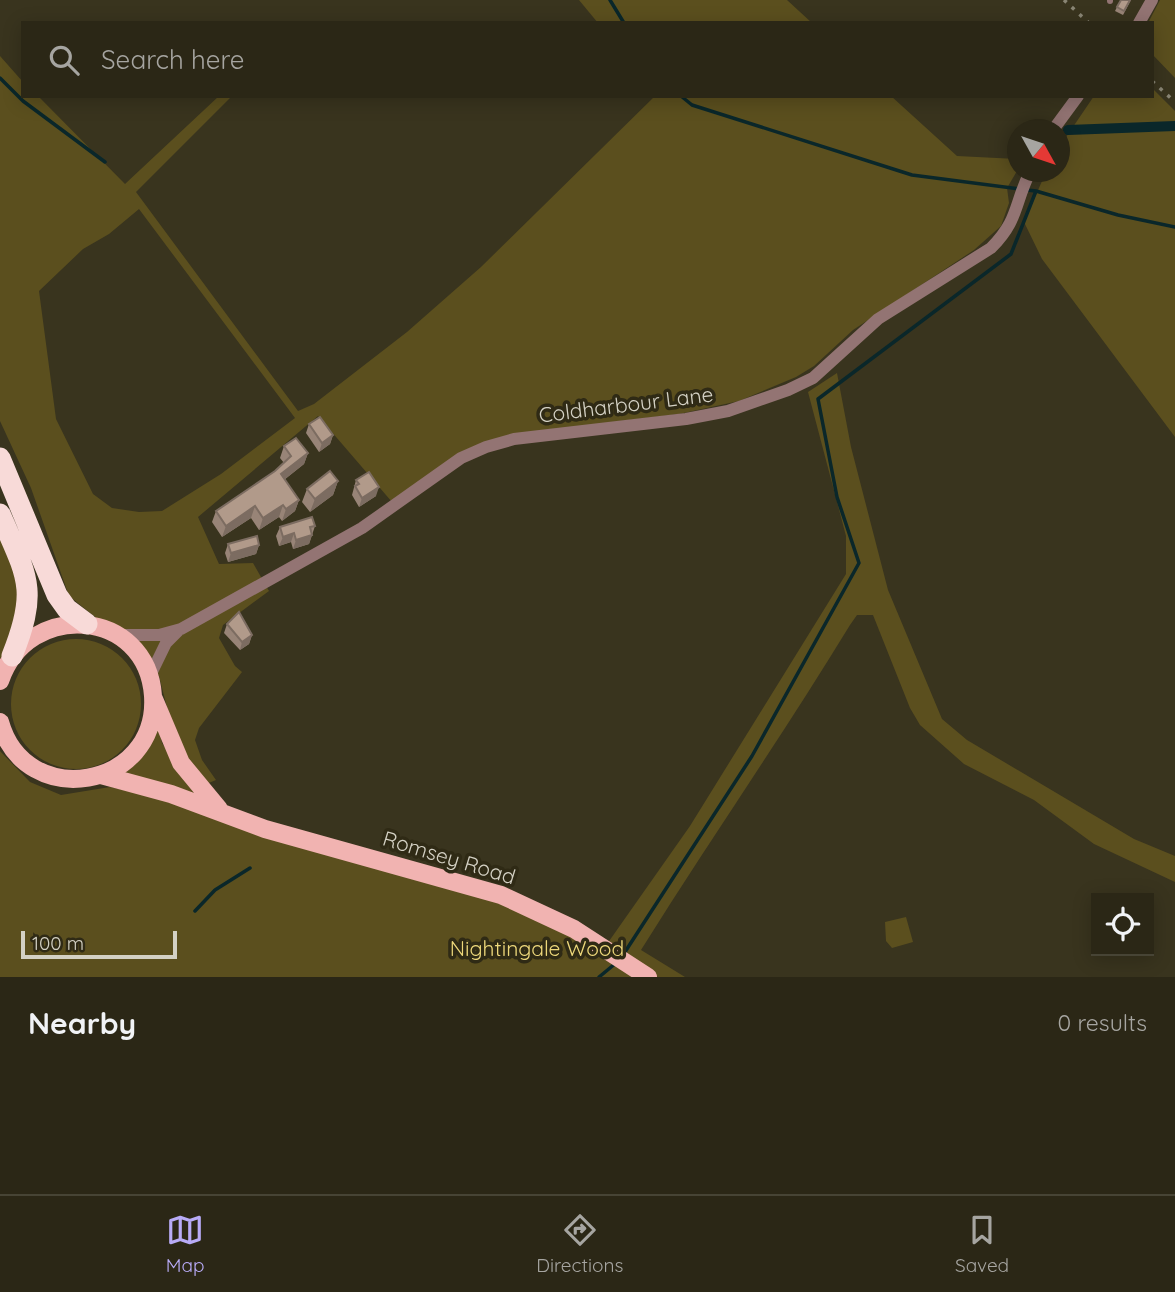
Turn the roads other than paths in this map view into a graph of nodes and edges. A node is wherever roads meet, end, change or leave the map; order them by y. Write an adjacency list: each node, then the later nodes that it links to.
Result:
1 (1152, 0): 2 (street)
2 (1140, 21)
3 (1077, 98): 4 (street)
4 (1061, 119)
5 (1025, 182): 9 (street, Coldharbour Lane)
6 (0, 458): 8 (highway)
7 (0, 514): 11 (highway)
8 (87, 624): 10 (main road); 11 (main road)
9 (181, 629): 10 (street, Coldharbour Lane); 12 (street, Coldharbour Lane)
10 (116, 635): 12 (main road)
11 (4, 669)
12 (151, 687): 15 (main road); 16 (main road)
13 (0, 722): 14 (main road)
14 (5, 742): 15 (main road)
15 (101, 775): 16 (main road, Romsey Road)
16 (223, 814): 17 (main road, Romsey Road)
17 (648, 977)

